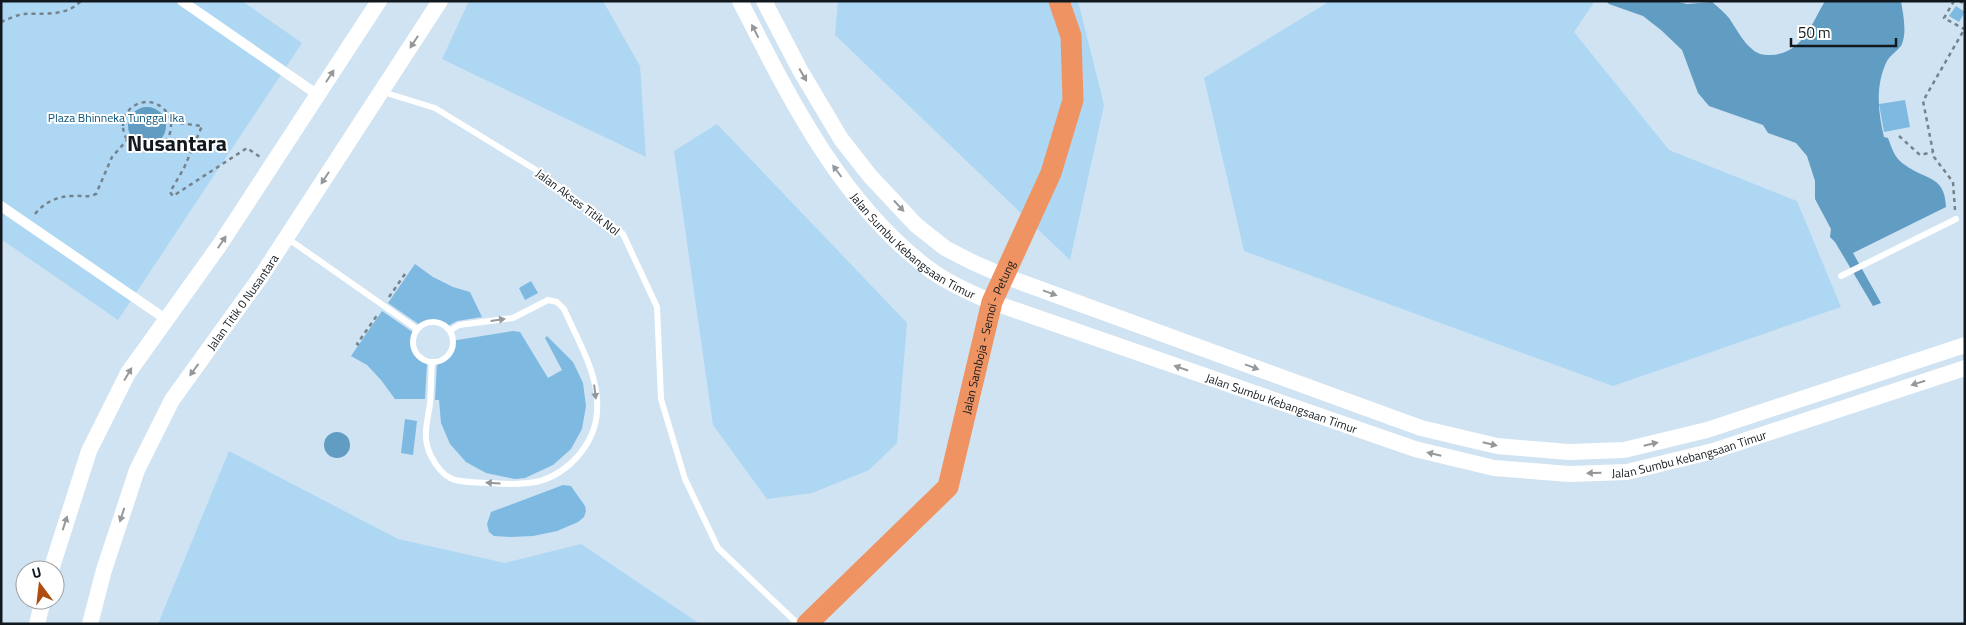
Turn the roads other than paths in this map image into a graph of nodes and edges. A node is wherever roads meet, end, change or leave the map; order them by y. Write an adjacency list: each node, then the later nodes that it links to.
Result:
1 (182, 1): 8 (street)
2 (379, 1): 8 (street, one-way to 2)
3 (440, 1): 7 (street, Jalan Titik 0 Nusantara, one-way to 7)
4 (740, 1): 14 (street, Jalan Sumbu Kebangsaan Timur, one-way to 4)
5 (764, 1): 12 (street, Jalan Sumbu Kebangsaan Timur, one-way to 12)
6 (1059, 1): 12 (highway, Jalan Samboja - Semoi - Petung)
7 (381, 92): 11 (street, Jalan Titik 0 Nusantara, one-way to 11); 25 (lane, Jalan Akses Titik Nol)
8 (318, 96): 15 (street, one-way to 8)
9 (1, 206): 15 (street)
10 (1956, 219): 13 (lane)
11 (286, 238): 16 (lane); 24 (street, Jalan Titik 0 Nusantara, one-way to 24)
12 (1004, 276): 14 (highway, Jalan Samboja - Semoi - Petung); 18 (street, Jalan Sumbu Kebangsaan Timur, one-way to 18)
13 (1841, 276)
14 (992, 302): 20 (street, Jalan Sumbu Kebangsaan Timur, one-way to 14); 26 (highway, Jalan Samboja - Semoi - Petung)
15 (167, 320): 21 (street, one-way to 15)
16 (416, 329): 17 (lane); 19 (lane)
17 (451, 330): 19 (lane); 19 (lane, one-way to 19)
18 (1965, 345)
19 (432, 363)
20 (1965, 368)
21 (53, 560)
22 (40, 610): 23 (street)
23 (37, 624)
24 (90, 624)
25 (798, 624)
26 (807, 624)

